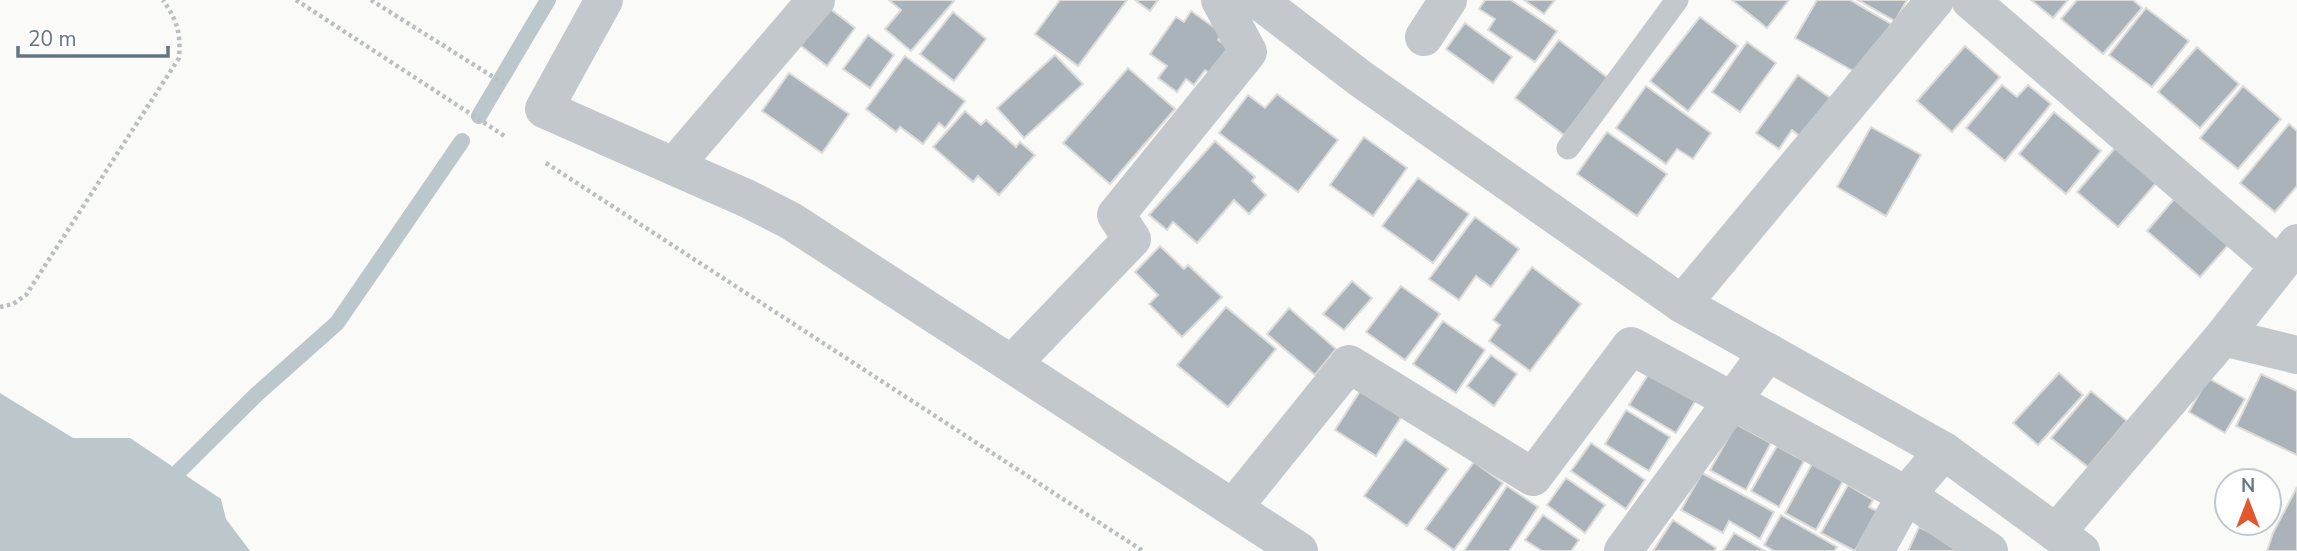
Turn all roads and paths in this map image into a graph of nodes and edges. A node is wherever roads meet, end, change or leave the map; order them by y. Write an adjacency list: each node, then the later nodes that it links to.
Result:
1 (163, 0): 19 (path)
2 (296, 0): 15 (path)
3 (371, 0): 13 (path)
4 (604, 0): 13 (street)
5 (816, 0): 16 (street)
6 (1220, 0): 23 (street)
7 (1258, 0): 18 (street)
8 (1448, 0): 12 (street)
9 (1677, 0): 14 (lane)
10 (1935, 0): 18 (street)
11 (1970, 0): 17 (street)
12 (1424, 37)
13 (544, 109): 15 (path); 16 (street)
14 (1568, 148)
15 (524, 149): 29 (path)
16 (674, 166): 23 (street)
17 (2288, 254): 20 (street)
18 (1682, 304): 21 (street)
19 (0, 306)
20 (2223, 337): 22 (street); 28 (street)
21 (1768, 352): 24 (street); 25 (street)
22 (2297, 355)
23 (1012, 364): 27 (street)
24 (1734, 399): 26 (street); 27 (street); 31 (street)
25 (1944, 451): 26 (street); 28 (street)
26 (1906, 495): 32 (street); 33 (street)
27 (1233, 508): 30 (street)
28 (2068, 542)
29 (1143, 551)
30 (1299, 551)
31 (1623, 551)
32 (1875, 551)
33 (1989, 551)

